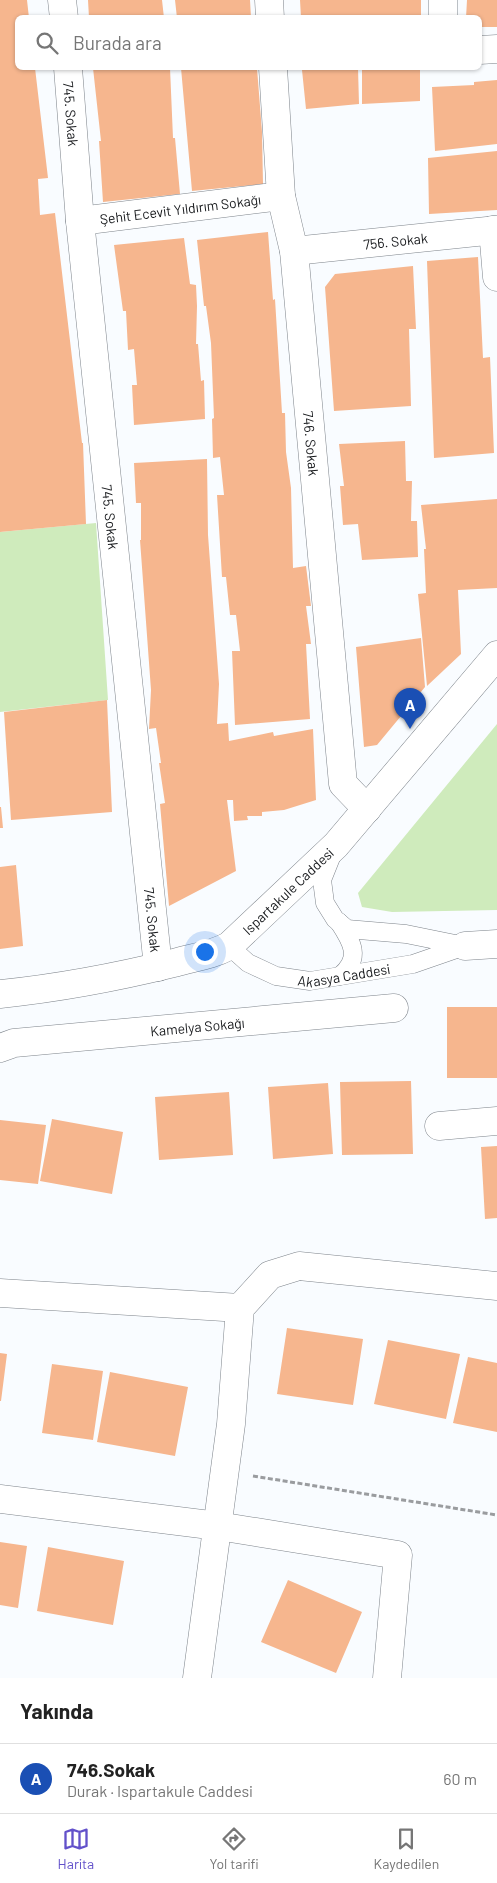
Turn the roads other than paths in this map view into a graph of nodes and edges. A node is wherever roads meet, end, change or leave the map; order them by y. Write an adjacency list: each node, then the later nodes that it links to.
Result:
1 (62, 0): 4 (street)
2 (269, 0): 5 (street)
3 (443, 0): 6 (street)
4 (64, 15)
5 (270, 15)
6 (443, 15)
7 (497, 49): 8 (street)
8 (482, 50)
9 (68, 70): 12 (street, 745. Sokak)
10 (273, 70): 11 (street, 746. Sokak)
11 (281, 196): 12 (street, Şehit Ecevit Yıldırım Sokağı); 14 (street, 746. Sokak)
12 (80, 221): 23 (street, 745. Sokak)
13 (495, 230): 14 (street, 756. Sokak); 15 (street)
14 (294, 251): 17 (street, 746. Sokak)
15 (497, 277)
16 (497, 655): 17 (street, Ispartakule Caddesi)
17 (367, 809): 18 (street, Ispartakule Caddesi)
18 (336, 845): 19 (lane); 21 (street, Ispartakule Caddesi)
19 (339, 922): 22 (lane, Akasya Caddesi); 24 (lane)
20 (497, 944): 22 (street, Akasya Caddesi)
21 (229, 946): 23 (street, Ispartakule Caddesi); 24 (lane, Akasya Caddesi)
22 (465, 946): 24 (lane, Akasya Caddesi)
23 (158, 967): 25 (street, Ispartakule Caddesi)
24 (340, 976)
25 (0, 994)
26 (394, 1008): 27 (street, Kamelya Sokağı)
27 (0, 1048)
28 (497, 1121): 29 (street)
29 (439, 1126)
30 (497, 1286): 32 (street)
31 (0, 1293): 32 (street)
32 (240, 1308): 34 (street)
33 (0, 1499): 34 (street)
34 (218, 1526): 35 (street); 36 (street)
35 (197, 1678)
36 (387, 1678)

